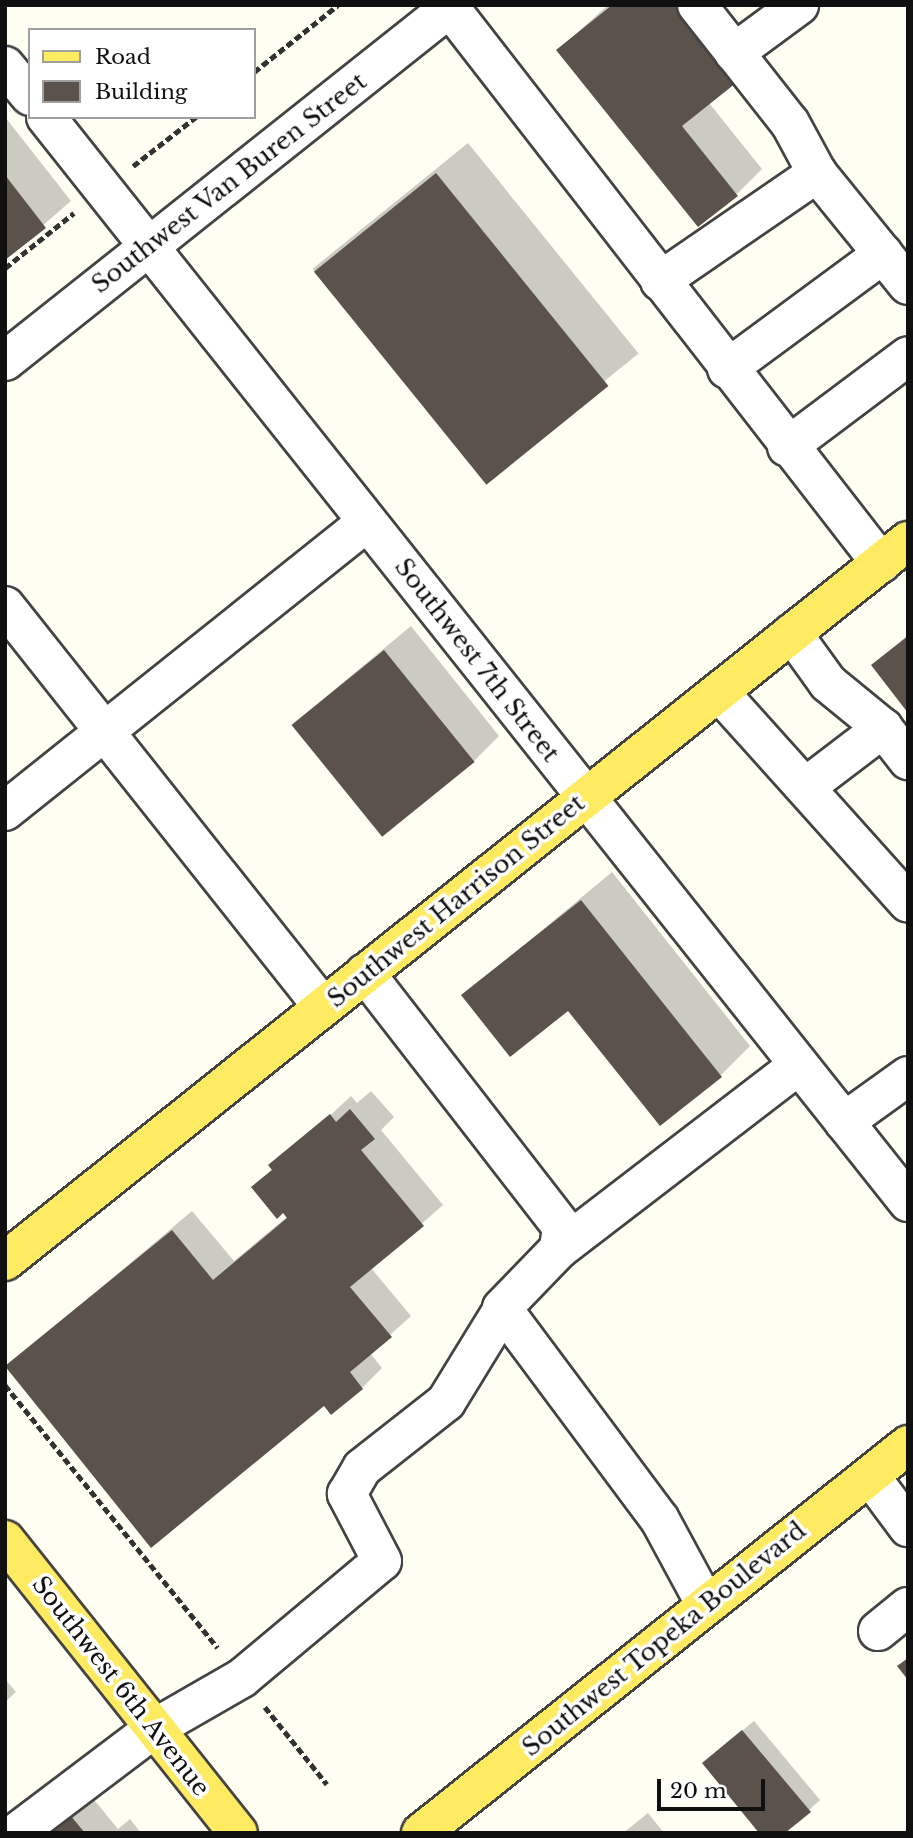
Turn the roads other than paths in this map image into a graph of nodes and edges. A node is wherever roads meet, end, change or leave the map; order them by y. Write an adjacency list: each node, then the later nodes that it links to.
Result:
1 (697, 5): 4 (street)
2 (799, 5): 4 (street)
3 (452, 6): 9 (street, Southwest Van Buren Street); 11 (street)
4 (734, 53): 8 (street)
5 (5, 65): 6 (street)
6 (28, 94)
7 (48, 119): 9 (street, Southwest 7th Street)
8 (817, 173): 10 (street); 11 (street)
9 (149, 247): 14 (street, Southwest Van Buren Street); 17 (street, Southwest 7th Street)
10 (883, 254): 12 (street); 15 (street)
11 (660, 281): 15 (street)
12 (908, 285)
13 (908, 356): 16 (street)
14 (5, 361)
15 (727, 369): 16 (street)
16 (787, 447): 18 (street)
17 (367, 522): 23 (street); 26 (street, Southwest 7th Street)
18 (894, 552): 20 (main road, Southwest Harrison Street)
19 (5, 606): 23 (street)
20 (792, 633): 21 (main road, Southwest Harrison Street); 22 (street)
21 (719, 692): 25 (street); 26 (main road, Southwest Harrison Street)
22 (883, 728): 24 (street); 25 (street)
23 (106, 729): 27 (street); 30 (street)
24 (908, 760)
25 (807, 786): 28 (street)
26 (586, 797): 29 (main road, Southwest Harrison Street); 31 (street, Southwest 7th Street)
27 (5, 811)
28 (908, 903)
29 (365, 973): 30 (main road, Southwest Harrison Street); 35 (street)
30 (323, 1007): 36 (main road, Southwest Harrison Street)
31 (799, 1065): 33 (street, Southwest 7th Street); 35 (street)
32 (908, 1076): 33 (street)
33 (844, 1122): 34 (street, Southwest 7th Street)
34 (908, 1202)
35 (559, 1249): 37 (street)
36 (5, 1261)
37 (503, 1309): 42 (street); 45 (street)
38 (908, 1445): 39 (main road, Southwest Topeka Boulevard)
39 (870, 1476): 40 (street); 42 (main road, Southwest Topeka Boulevard)
40 (908, 1527)
41 (5, 1540): 45 (main road, Southwest 6th Avenue)
42 (706, 1605): 48 (main road, Southwest Topeka Boulevard)
43 (908, 1607): 44 (street)
44 (878, 1630)
45 (155, 1728): 46 (street); 47 (main road, Southwest 6th Avenue)
46 (16, 1833)
47 (237, 1833)
48 (421, 1833)

